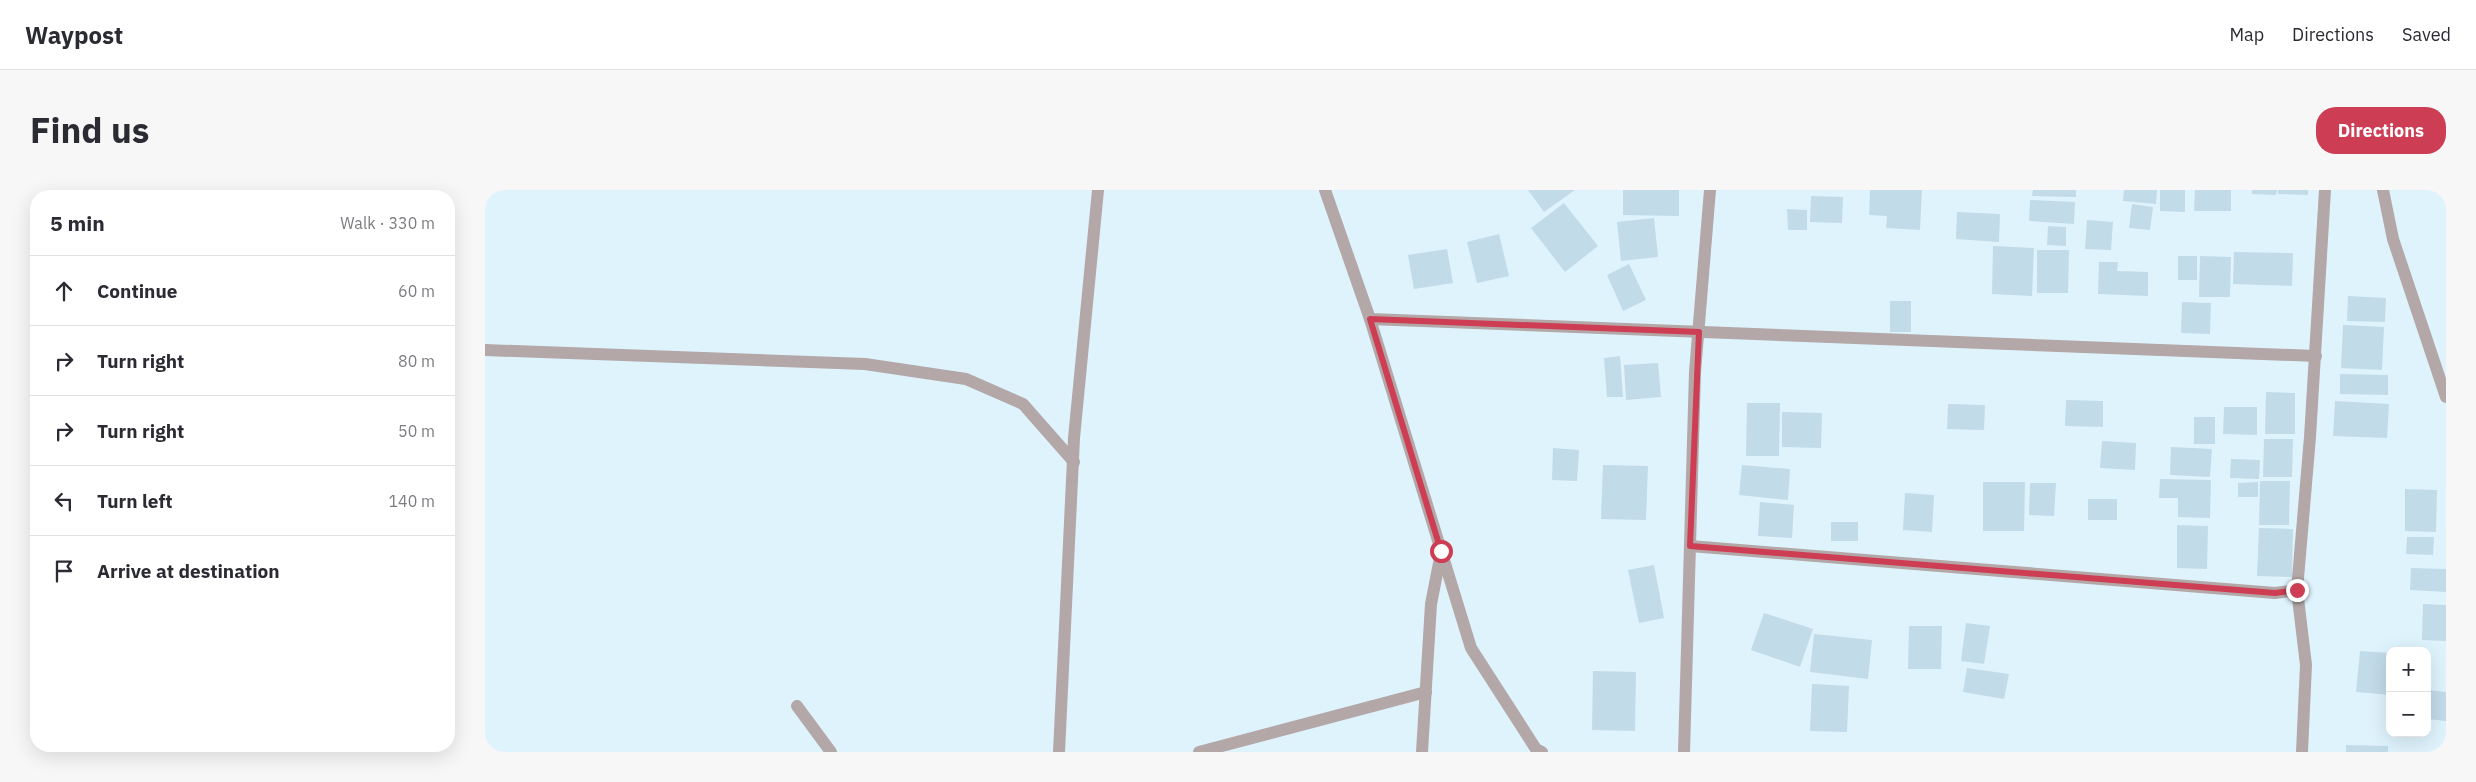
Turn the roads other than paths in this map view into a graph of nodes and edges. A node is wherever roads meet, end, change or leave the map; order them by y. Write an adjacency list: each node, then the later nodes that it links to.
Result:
1 (1089, 190): 2 (street)
2 (1098, 190): 12 (street)
3 (1325, 190): 7 (street)
4 (1710, 190): 8 (street)
5 (2325, 190): 10 (street)
6 (2383, 190): 11 (street)
7 (1370, 319): 8 (street); 14 (street)
8 (1699, 332): 10 (street); 13 (street)
9 (485, 350): 12 (street)
10 (2315, 356): 15 (street)
11 (2446, 397)
12 (1073, 462): 19 (street)
13 (1690, 546): 15 (street); 23 (street)
14 (1441, 551): 16 (street); 22 (street)
15 (2297, 590): 24 (street)
16 (1426, 692): 20 (street); 21 (street)
17 (797, 706): 18 (street)
18 (831, 752)
19 (1059, 752)
20 (1199, 752)
21 (1422, 752)
22 (1543, 752)
23 (1684, 752)
24 (2302, 752)

